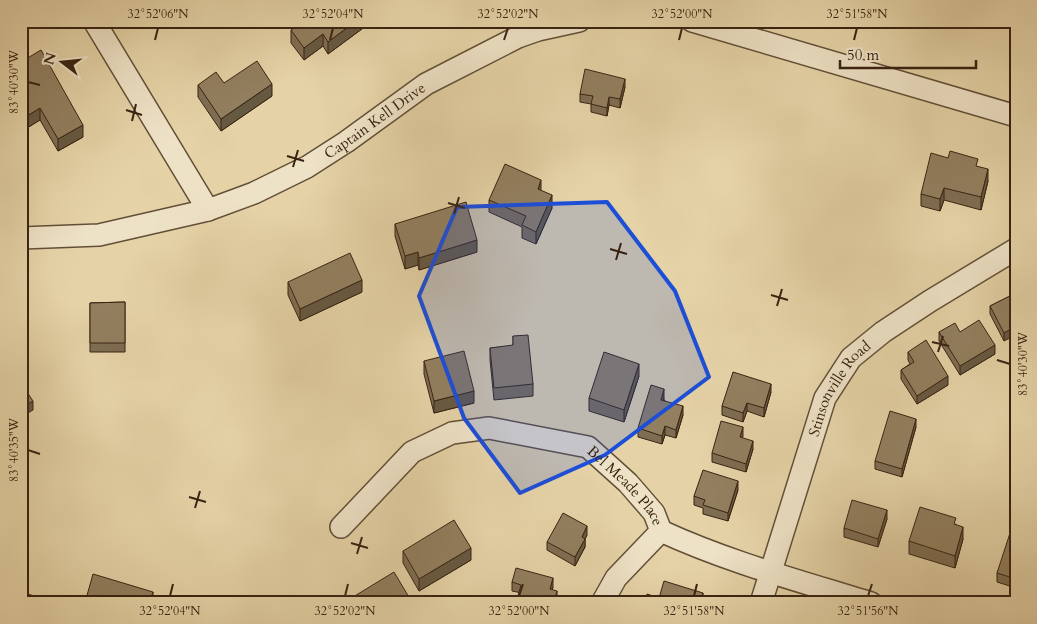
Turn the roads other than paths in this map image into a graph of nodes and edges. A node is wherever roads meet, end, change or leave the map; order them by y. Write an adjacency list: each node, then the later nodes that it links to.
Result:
1 (94, 21): 5 (street)
2 (579, 21): 5 (street, Captain Kell Drive)
3 (692, 21): 4 (street)
4 (1016, 116)
5 (208, 210): 6 (street, Captain Kell Drive)
6 (21, 238)
7 (1016, 249): 10 (street, Stinsonville Road)
8 (341, 527): 9 (street, Bel Meade Place)
9 (661, 531): 10 (street, Bel Meade Place); 11 (street)
10 (771, 572): 12 (street, Stinsonville Road); 13 (street, Bel Meade Place)
11 (602, 603)
12 (761, 603)
13 (871, 603)

